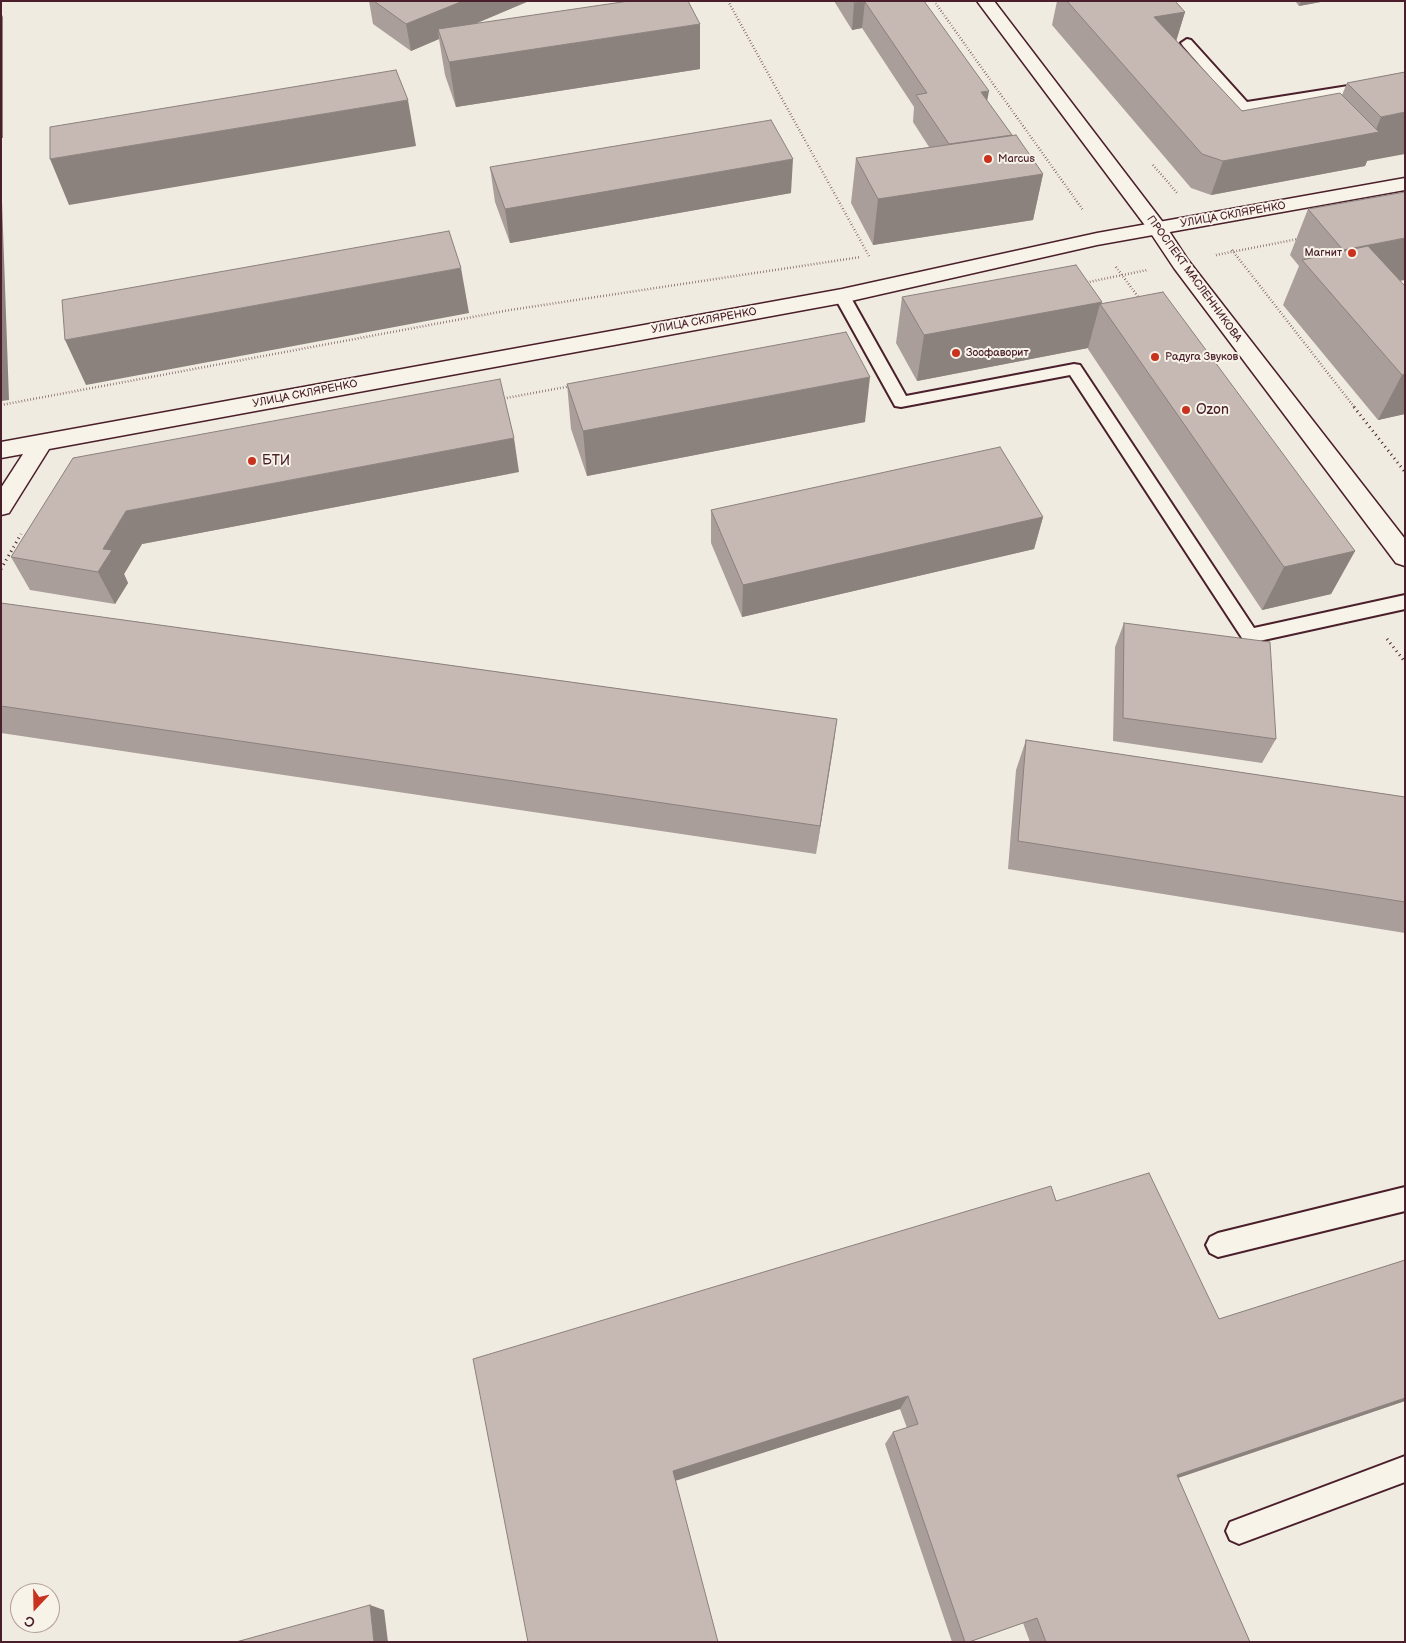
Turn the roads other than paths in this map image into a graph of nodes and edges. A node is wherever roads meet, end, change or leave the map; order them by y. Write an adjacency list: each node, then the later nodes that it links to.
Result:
1 (984, 1): 5 (street, ПРОСПЕКТ МАСЛЕННИКОВА)
2 (1187, 43): 3 (lane)
3 (1405, 81)
4 (1405, 184): 5 (street, УЛИЦА СКЛЯРЕНКО)
5 (1158, 229): 6 (street, УЛИЦА СКЛЯРЕНКО); 10 (street, ПРОСПЕКТ МАСЛЕННИКОВА)
6 (842, 296): 7 (street, УЛИЦА СКЛЯРЕНКО); 11 (lane)
7 (41, 443): 8 (street, УЛИЦА СКЛЯРЕНКО); 9 (street)
8 (1, 450)
9 (1, 507)
10 (1405, 557)
11 (1405, 602)
12 (1405, 1199): 13 (lane)
13 (1218, 1245)
14 (1405, 1469): 15 (lane)
15 (1239, 1531)

